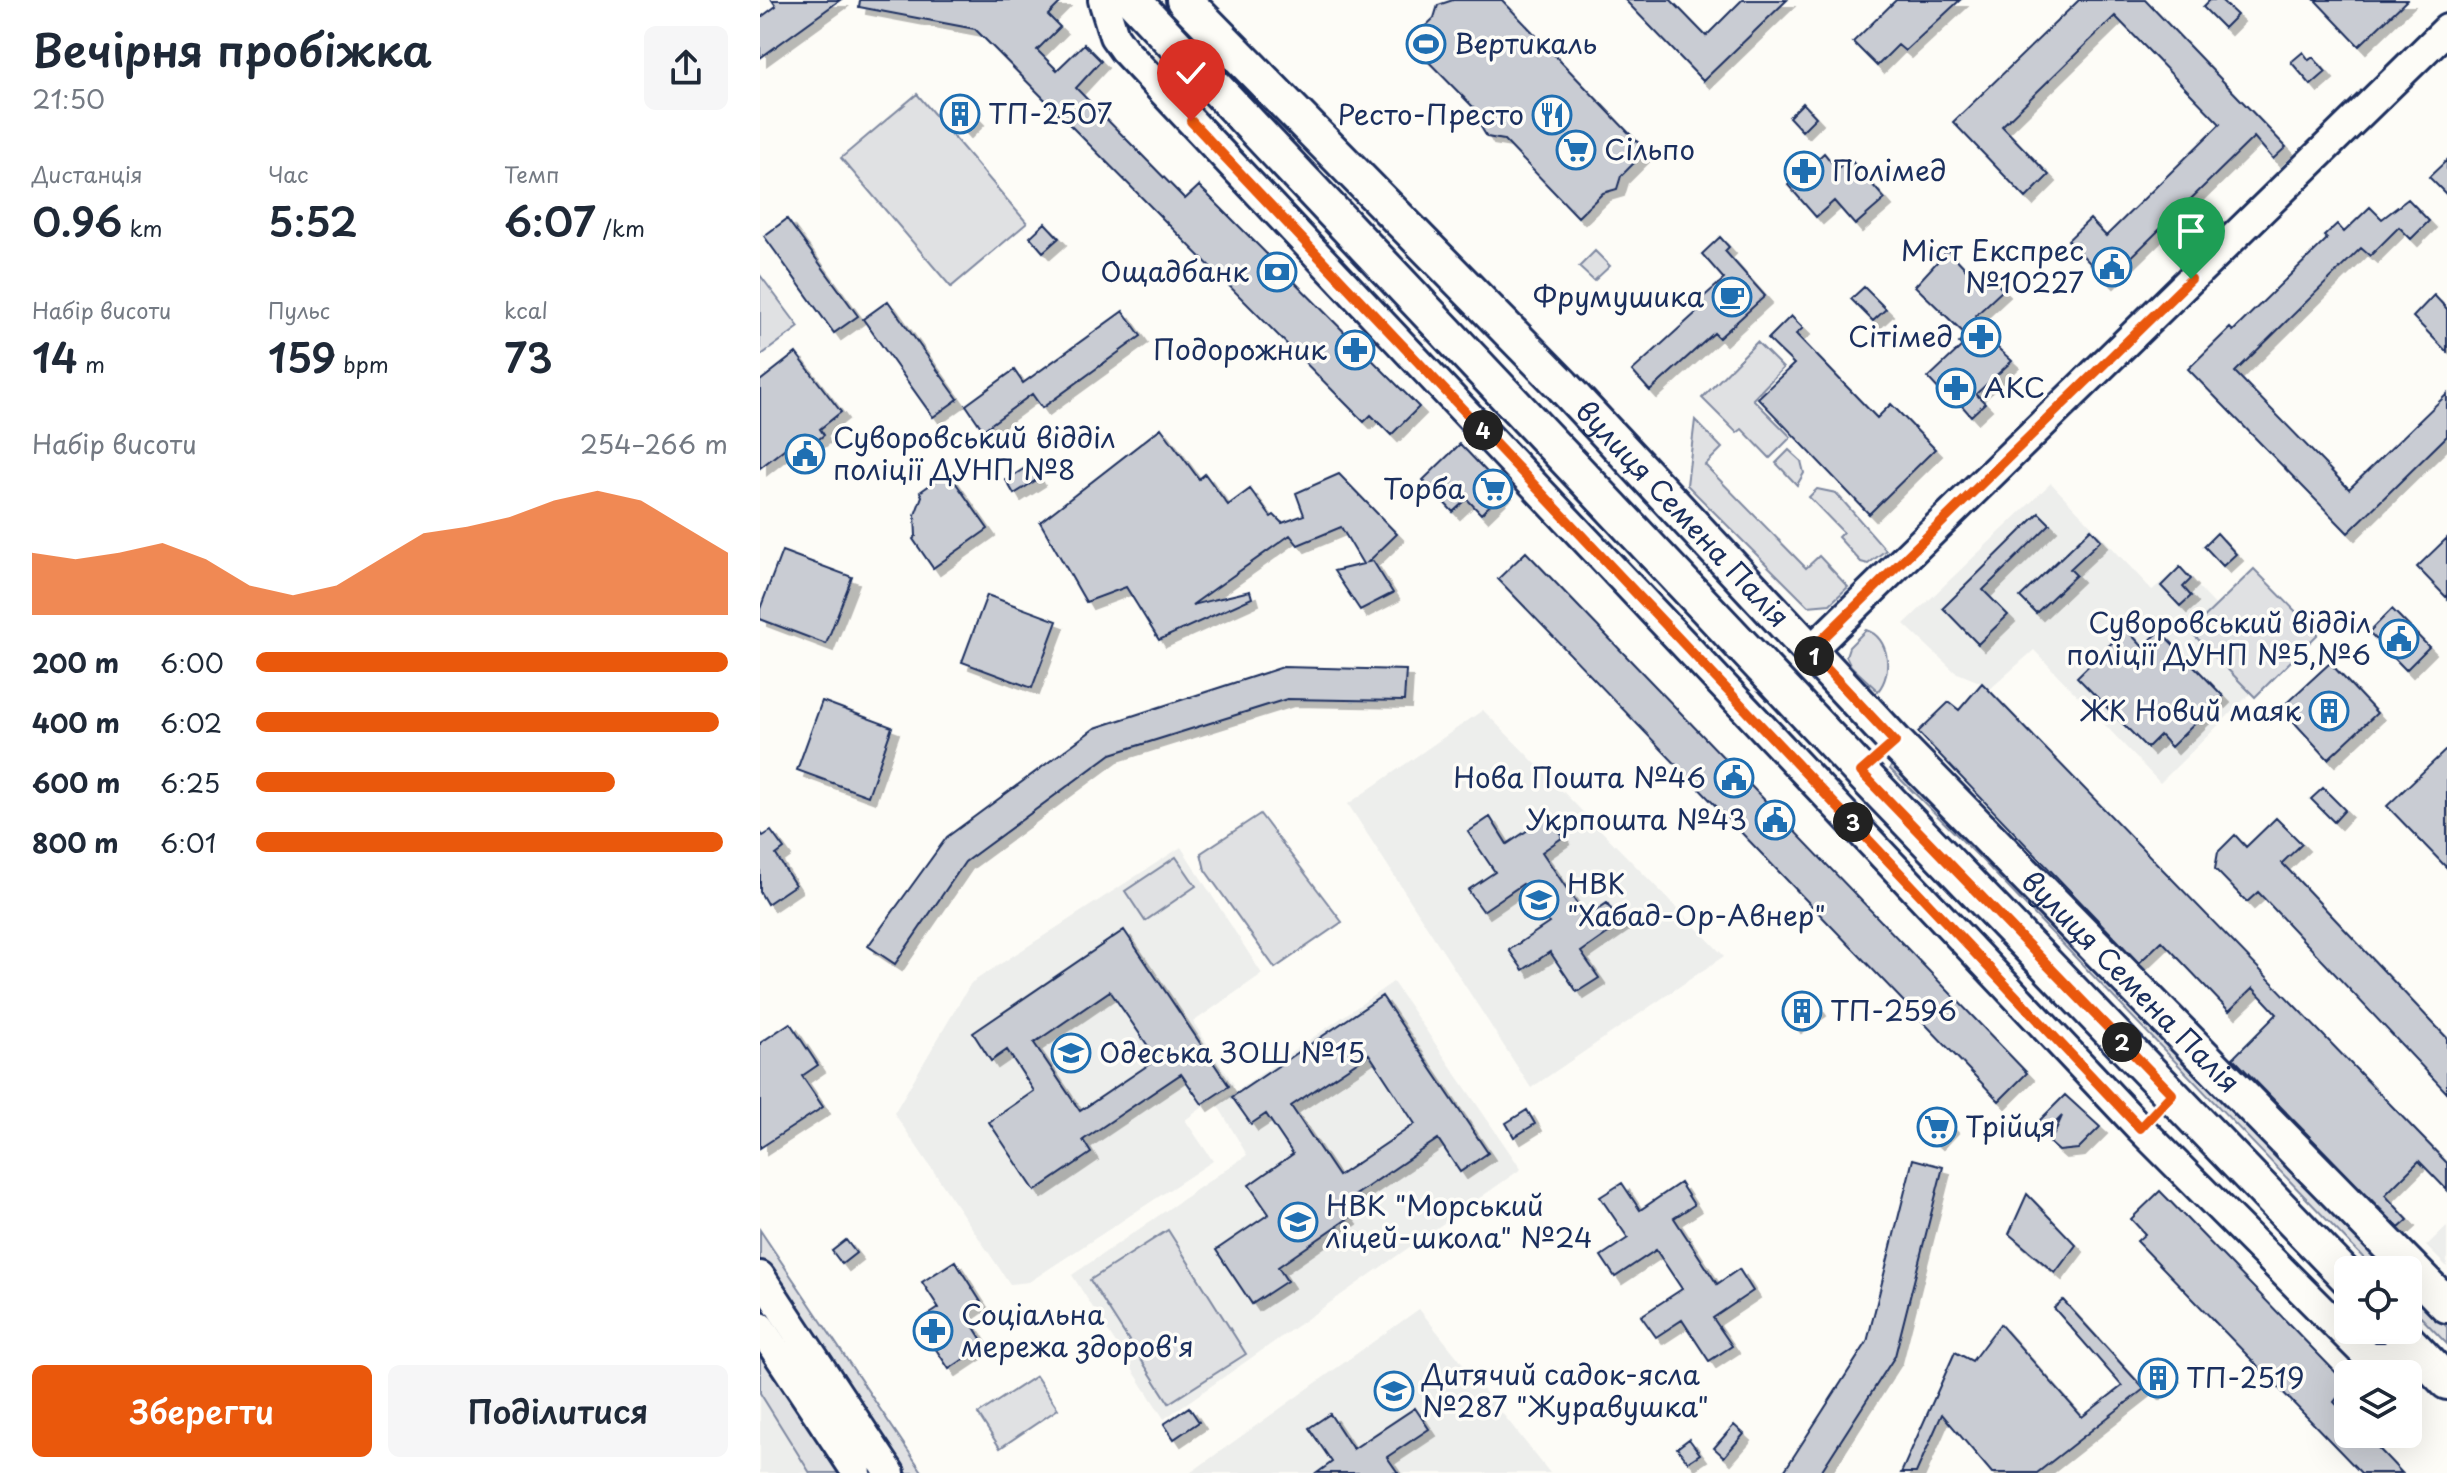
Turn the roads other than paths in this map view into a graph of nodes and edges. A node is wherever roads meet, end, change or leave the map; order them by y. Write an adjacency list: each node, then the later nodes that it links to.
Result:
1 (1103, 0): 9 (street)
2 (1133, 0): 7 (main road, вулиця Семена Палія)
3 (1184, 0): 5 (main road, вулиця Семена Палія)
4 (2447, 29): 5 (street)
5 (1810, 651): 6 (main road, вулиця Семена Палія)
6 (1895, 742): 7 (main road); 12 (main road, вулиця Семена Палія)
7 (1861, 772): 8 (main road, вулиця Семена Палія)
8 (2172, 1094): 9 (street); 10 (main road, вулиця Семена Палія)
9 (2140, 1128): 15 (street)
10 (2334, 1263)
11 (760, 1276): 18 (street)
12 (2447, 1305)
13 (760, 1327): 17 (street)
14 (2410, 1344): 15 (main road)
15 (2423, 1357): 16 (main road)
16 (2447, 1382)
17 (857, 1473)
18 (890, 1473)

